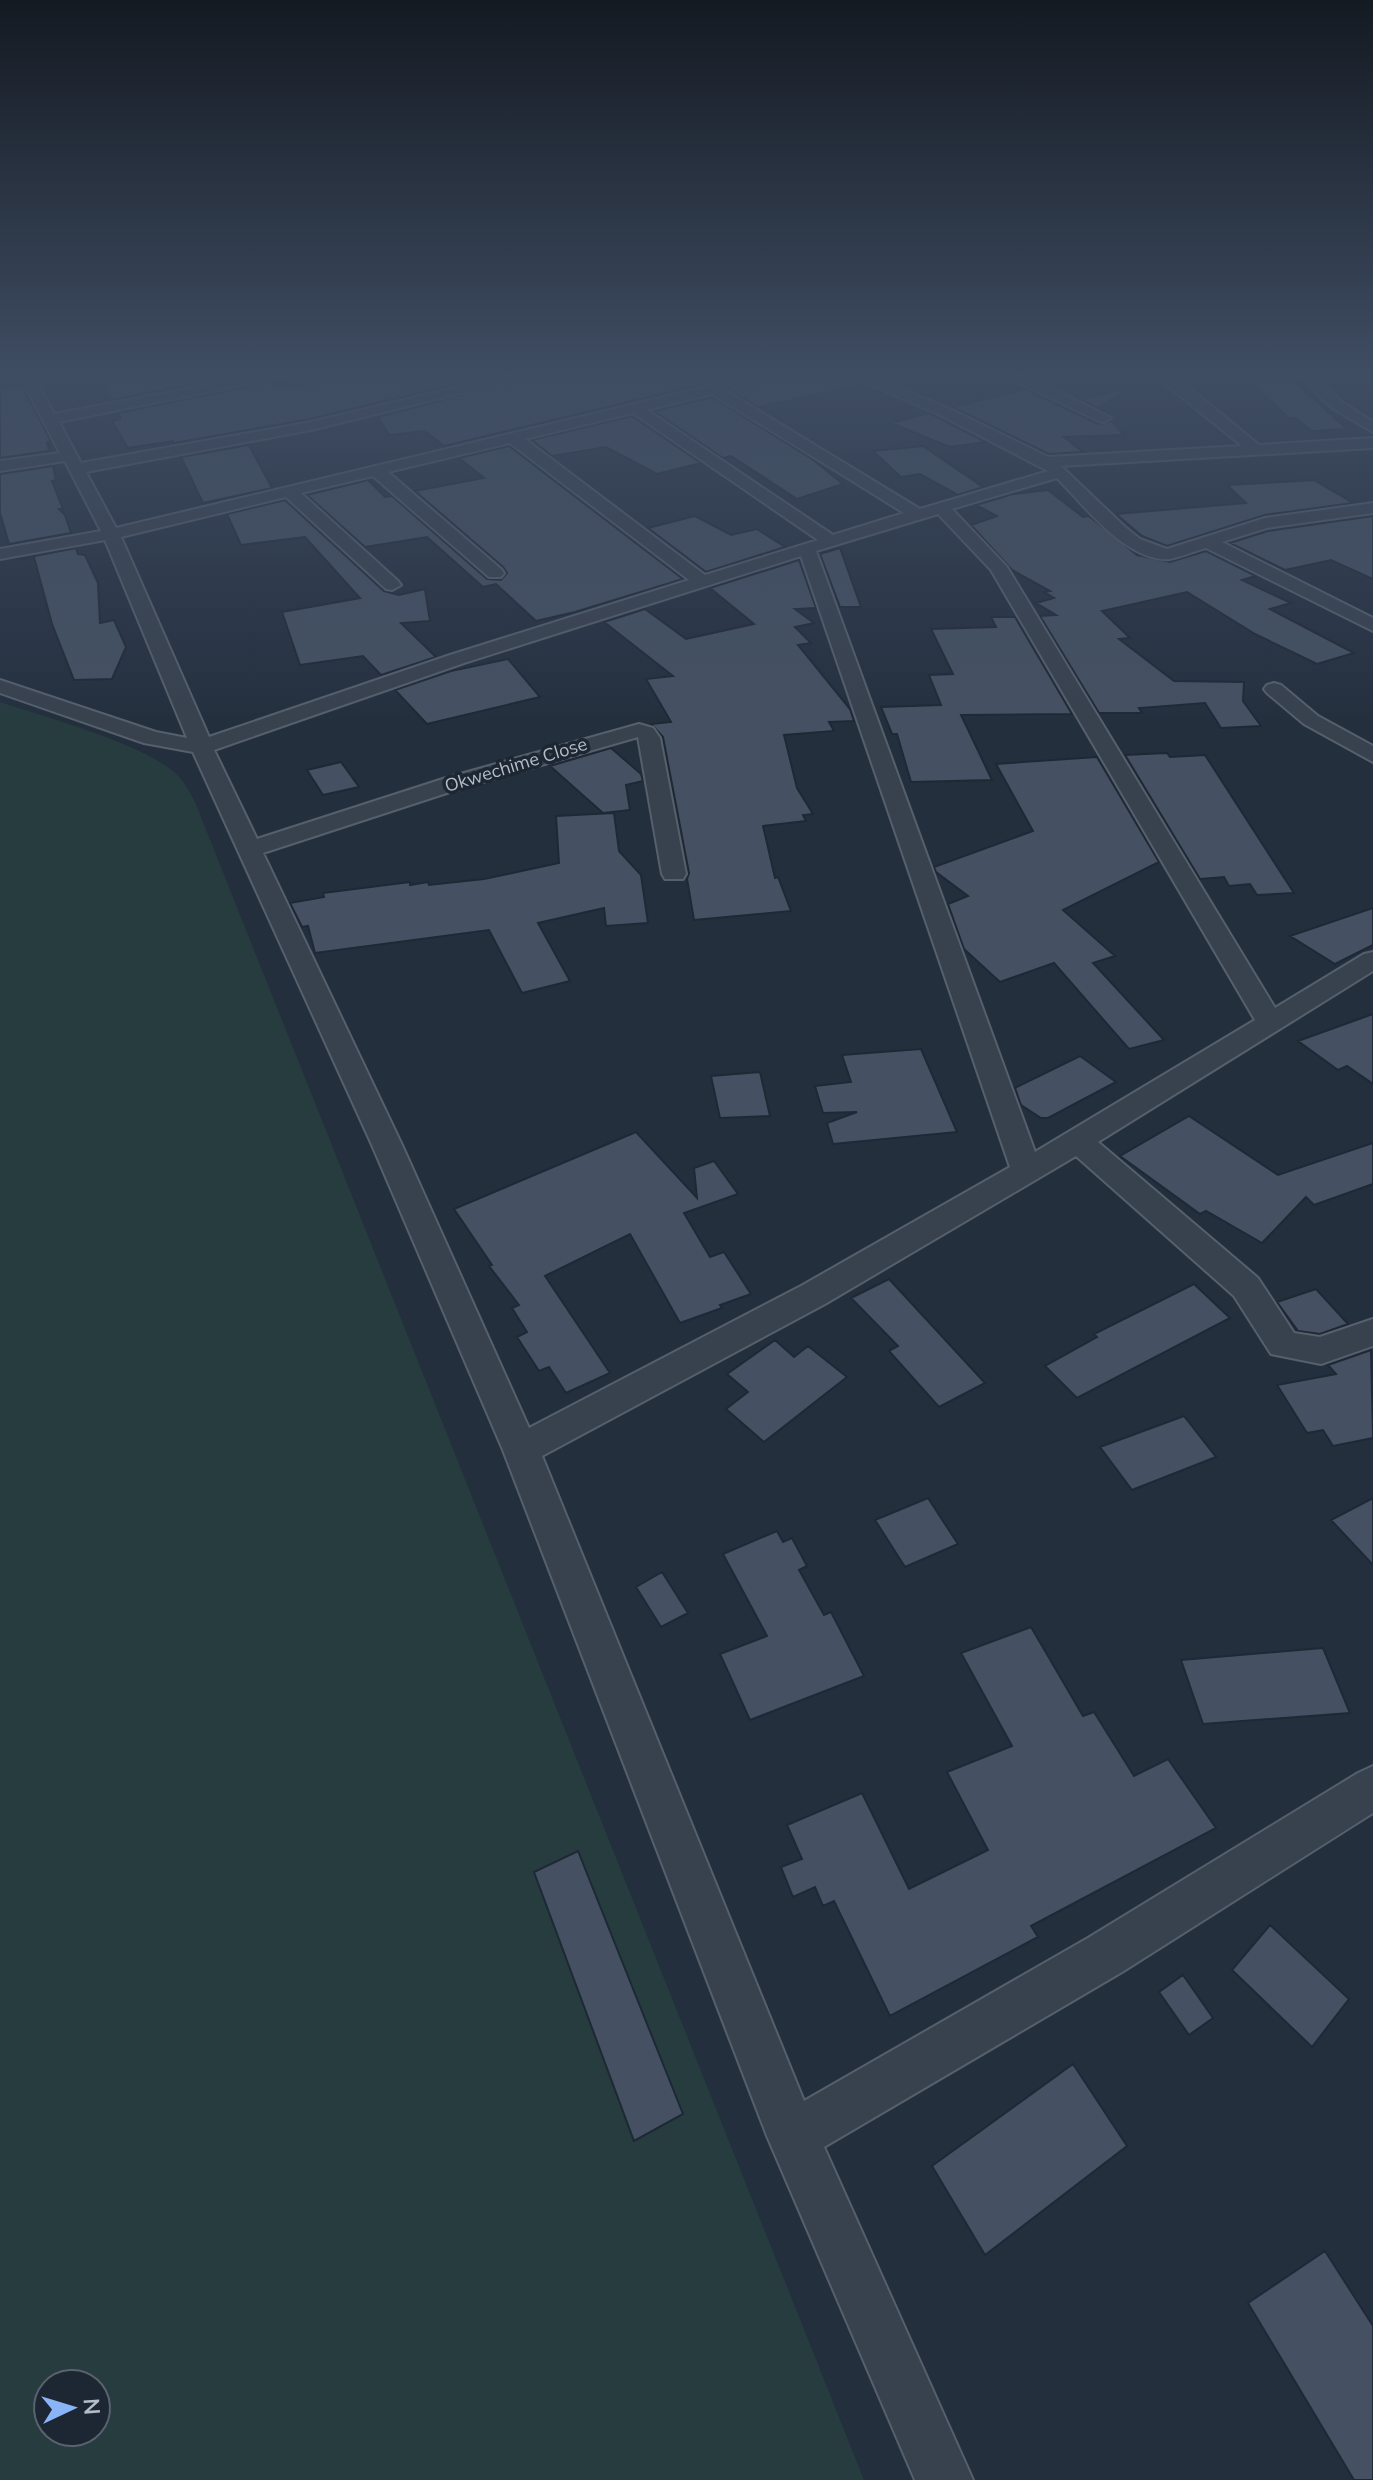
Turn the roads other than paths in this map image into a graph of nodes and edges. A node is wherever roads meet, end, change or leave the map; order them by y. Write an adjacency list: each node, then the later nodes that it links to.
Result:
1 (87, 490): 12 (street)
2 (288, 490): 12 (street); 19 (street)
3 (399, 490): 17 (street)
4 (582, 490): 18 (street)
5 (755, 490): 13 (street)
6 (875, 490): 11 (street)
7 (987, 490): 9 (street)
8 (1077, 490): 14 (street)
9 (940, 506): 11 (street); 28 (street)
10 (1373, 508): 14 (street)
11 (917, 514): 13 (street)
12 (111, 534): 16 (street); 23 (street)
13 (831, 541): 15 (street)
14 (1208, 542): 20 (street)
15 (807, 549): 18 (street); 30 (street)
16 (0, 554)
17 (495, 573)
18 (702, 581): 23 (street)
19 (392, 585)
20 (1373, 625)
21 (0, 686): 23 (street)
22 (1274, 689): 24 (street)
23 (202, 747): 25 (street)
24 (1371, 752)
25 (248, 850): 26 (street, Okwechime Close); 32 (street)
26 (674, 874)
27 (1373, 960): 28 (street)
28 (1270, 1023): 29 (street)
29 (1078, 1141): 30 (street); 31 (street)
30 (1026, 1170): 32 (street)
31 (1373, 1332)
32 (521, 1450): 34 (street)
33 (1373, 1788): 34 (street)
34 (793, 2136): 35 (street)
35 (944, 2480)

